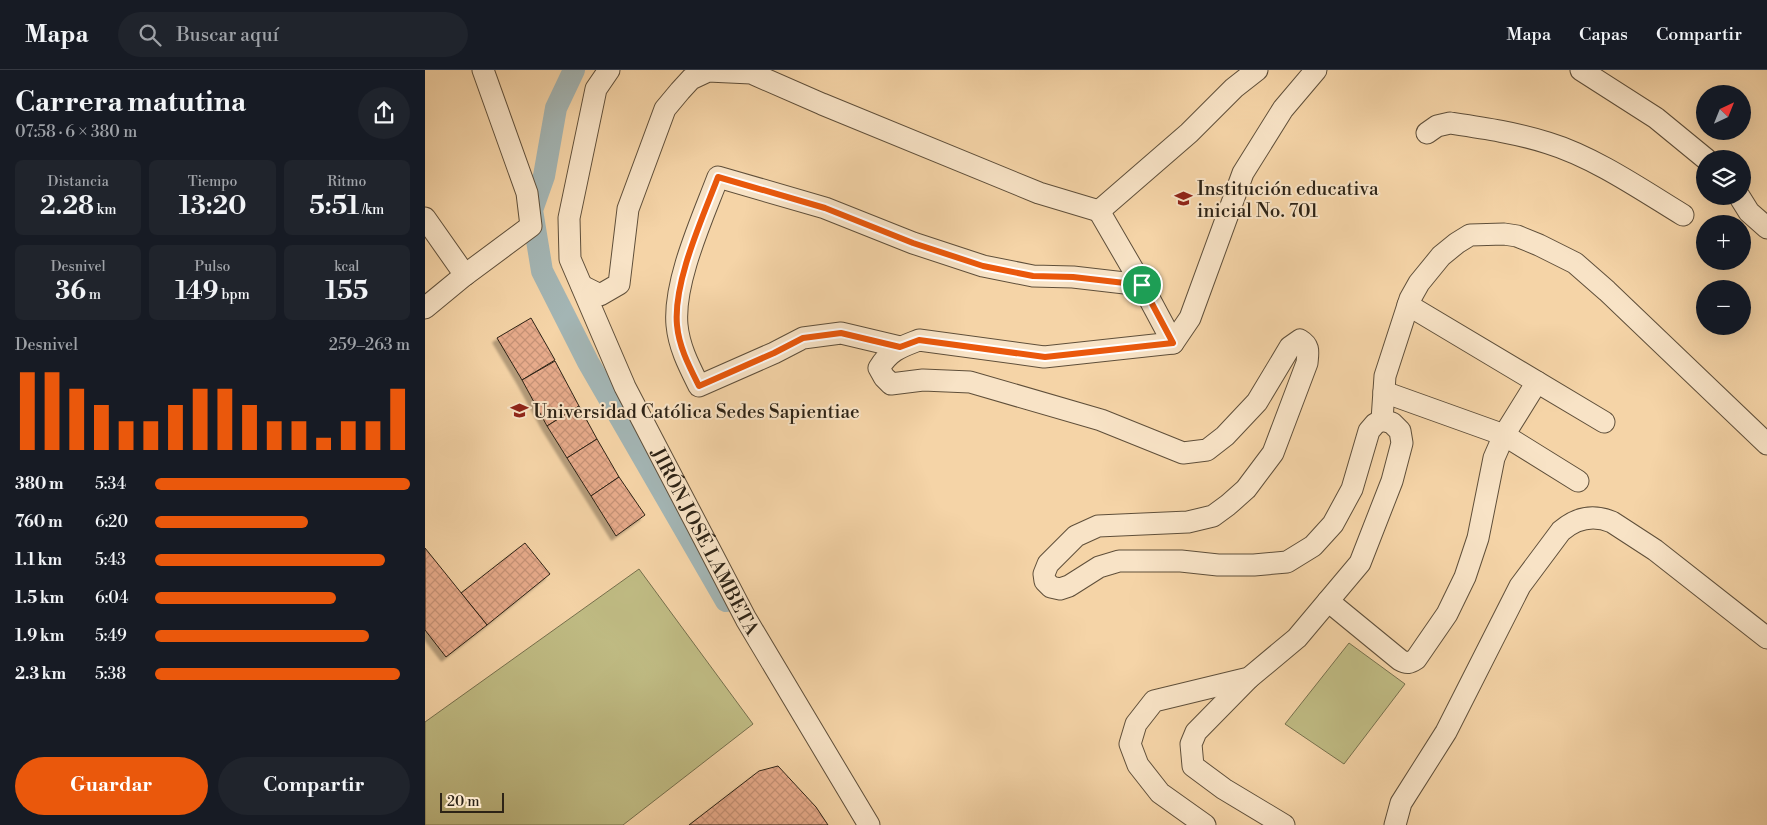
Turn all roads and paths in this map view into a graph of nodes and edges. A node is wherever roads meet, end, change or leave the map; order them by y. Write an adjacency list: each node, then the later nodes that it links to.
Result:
1 (483, 70): 13 (street)
2 (609, 70): 15 (street, JIRÓN JOSÉ LAMBETA)
3 (1257, 70): 9 (street)
4 (1316, 70): 18 (street)
5 (1581, 70): 7 (street)
6 (1427, 132): 10 (street)
7 (1696, 151)
8 (1745, 205): 12 (street)
9 (1099, 212): 14 (street); 15 (street)
10 (1683, 215)
11 (425, 218): 13 (street)
12 (1767, 228)
13 (465, 275): 17 (street)
14 (1142, 285): 18 (street); 19 (street)
15 (582, 286): 30 (street, JIRÓN JOSÉ LAMBETA)
16 (1408, 305): 20 (street); 21 (street); 25 (street)
17 (425, 308)
18 (1173, 343): 19 (street)
19 (900, 347): 22 (street)
20 (1537, 382): 23 (street); 24 (street)
21 (1384, 392): 22 (street); 24 (street)
22 (1382, 420): 27 (street)
23 (1604, 422)
24 (1504, 435): 26 (street); 27 (street)
25 (1767, 444)
26 (1578, 482)
27 (1328, 601): 29 (street)
28 (1767, 638): 33 (street)
29 (1249, 678): 31 (street); 32 (street)
30 (869, 825)
31 (1205, 825)
32 (1284, 825)
33 (1395, 825)

